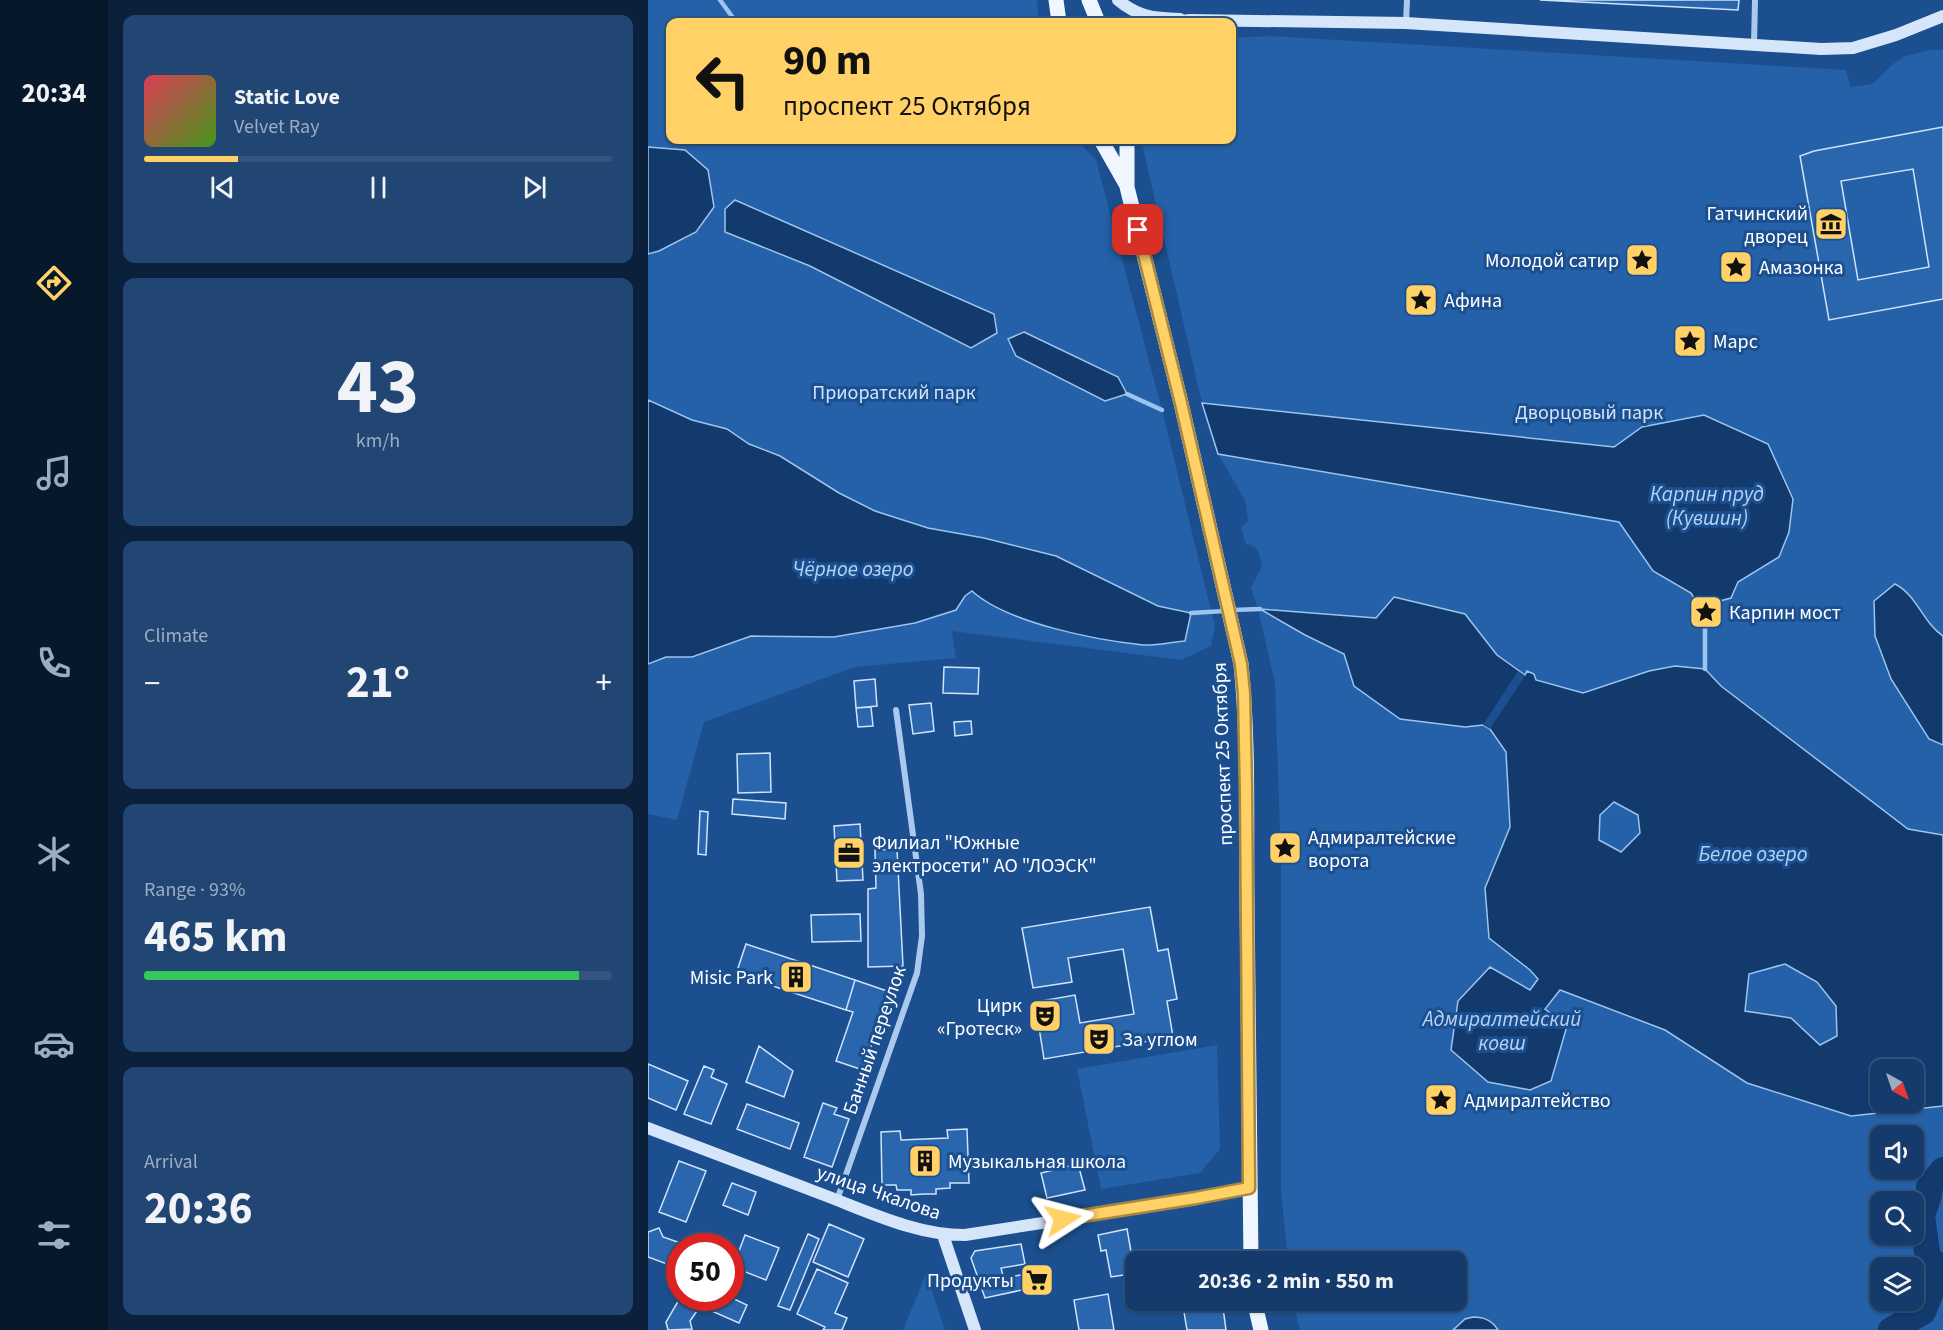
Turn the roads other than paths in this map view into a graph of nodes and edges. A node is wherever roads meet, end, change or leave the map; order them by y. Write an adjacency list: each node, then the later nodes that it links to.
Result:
1 (1056, 0): 7 (main road)
2 (1089, 0): 8 (main road)
3 (1118, 0): 9 (main road)
4 (1407, 0): 11 (street)
5 (1755, 0): 12 (street)
6 (1943, 16): 12 (main road)
7 (1058, 18)
8 (1096, 18)
9 (1153, 18)
10 (1236, 22): 11 (main road)
11 (1406, 23): 12 (main road)
12 (1754, 46)
13 (1103, 144): 15 (main road)
14 (1127, 144): 15 (main road)
15 (1127, 187): 18 (main road, проспект 25 Октября)
16 (896, 710): 19 (street, Банный переулок)
17 (648, 1128): 19 (main road, улица Чкалова)
18 (1249, 1188): 20 (main road, улица Чкалова); 21 (main road, проспект 25 Октября)
19 (837, 1200): 20 (main road, улица Чкалова)
20 (943, 1235): 23 (main road)
21 (1251, 1251)
22 (1257, 1311): 24 (main road)
23 (975, 1330)
24 (1261, 1330)

